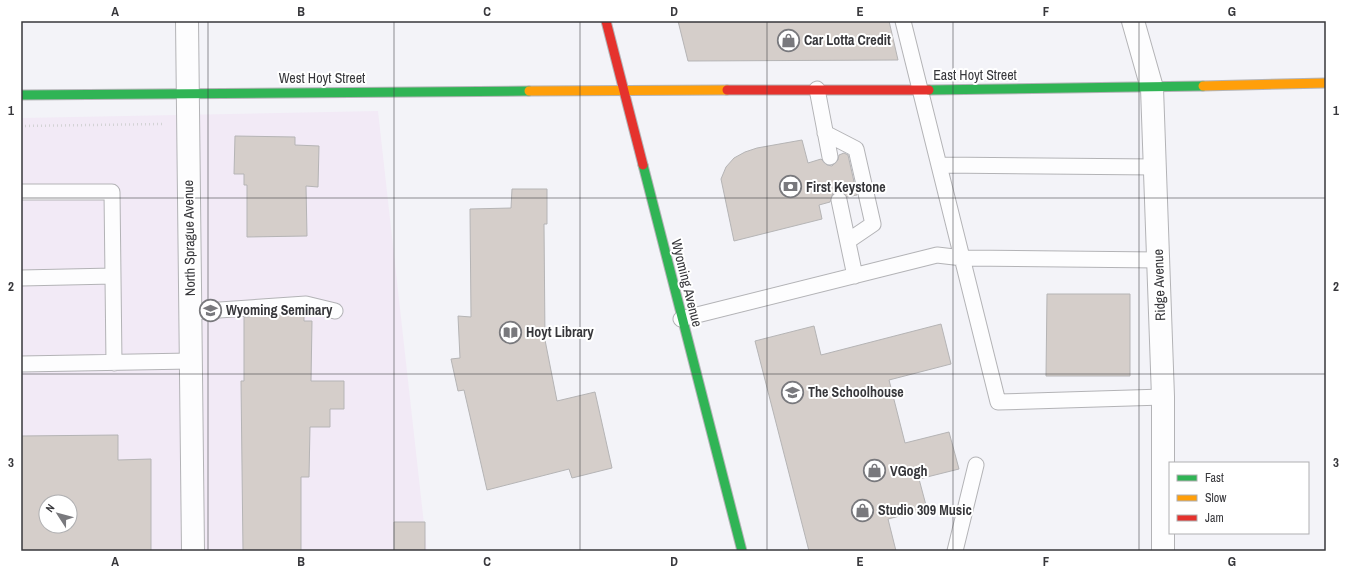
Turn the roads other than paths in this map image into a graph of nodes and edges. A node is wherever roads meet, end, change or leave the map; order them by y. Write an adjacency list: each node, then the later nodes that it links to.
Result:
1 (186, 21): 10 (street, North Sprague Avenue)
2 (606, 21): 9 (street, Wyoming Avenue)
3 (903, 21): 8 (lane)
4 (1133, 21): 6 (street, Ridge Avenue)
5 (1326, 83): 6 (street, East Hoyt Street)
6 (1152, 88): 8 (street, East Hoyt Street); 15 (street, Ridge Avenue)
7 (817, 89): 8 (street, East Hoyt Street); 9 (street, East Hoyt Street); 12 (lane)
8 (921, 89): 14 (lane)
9 (624, 90): 10 (street, West Hoyt Street); 26 (street, Wyoming Avenue)
10 (187, 92): 11 (street, West Hoyt Street); 25 (street, North Sprague Avenue)
11 (21, 95)
12 (825, 133): 13 (lane); 18 (lane)
13 (830, 157)
14 (940, 165): 15 (lane); 19 (lane)
15 (1155, 167): 20 (street, Ridge Avenue)
16 (21, 192): 21 (lane)
17 (839, 200): 18 (lane)
18 (848, 241): 22 (lane)
19 (963, 258): 20 (lane); 22 (lane); 30 (lane)
20 (1158, 260): 30 (street, Ridge Avenue)
21 (113, 276): 23 (lane); 28 (lane)
22 (855, 276): 26 (lane)
23 (21, 278)
24 (335, 311): 25 (lane)
25 (190, 312): 27 (street, North Sprague Avenue)
26 (681, 319): 33 (street, Wyoming Avenue)
27 (190, 361): 28 (lane); 32 (street, North Sprague Avenue)
28 (114, 363): 29 (lane)
29 (21, 364)
30 (1163, 397): 35 (street, Ridge Avenue)
31 (976, 465): 34 (lane)
32 (193, 551)
33 (742, 551)
34 (955, 551)
35 (1163, 551)

